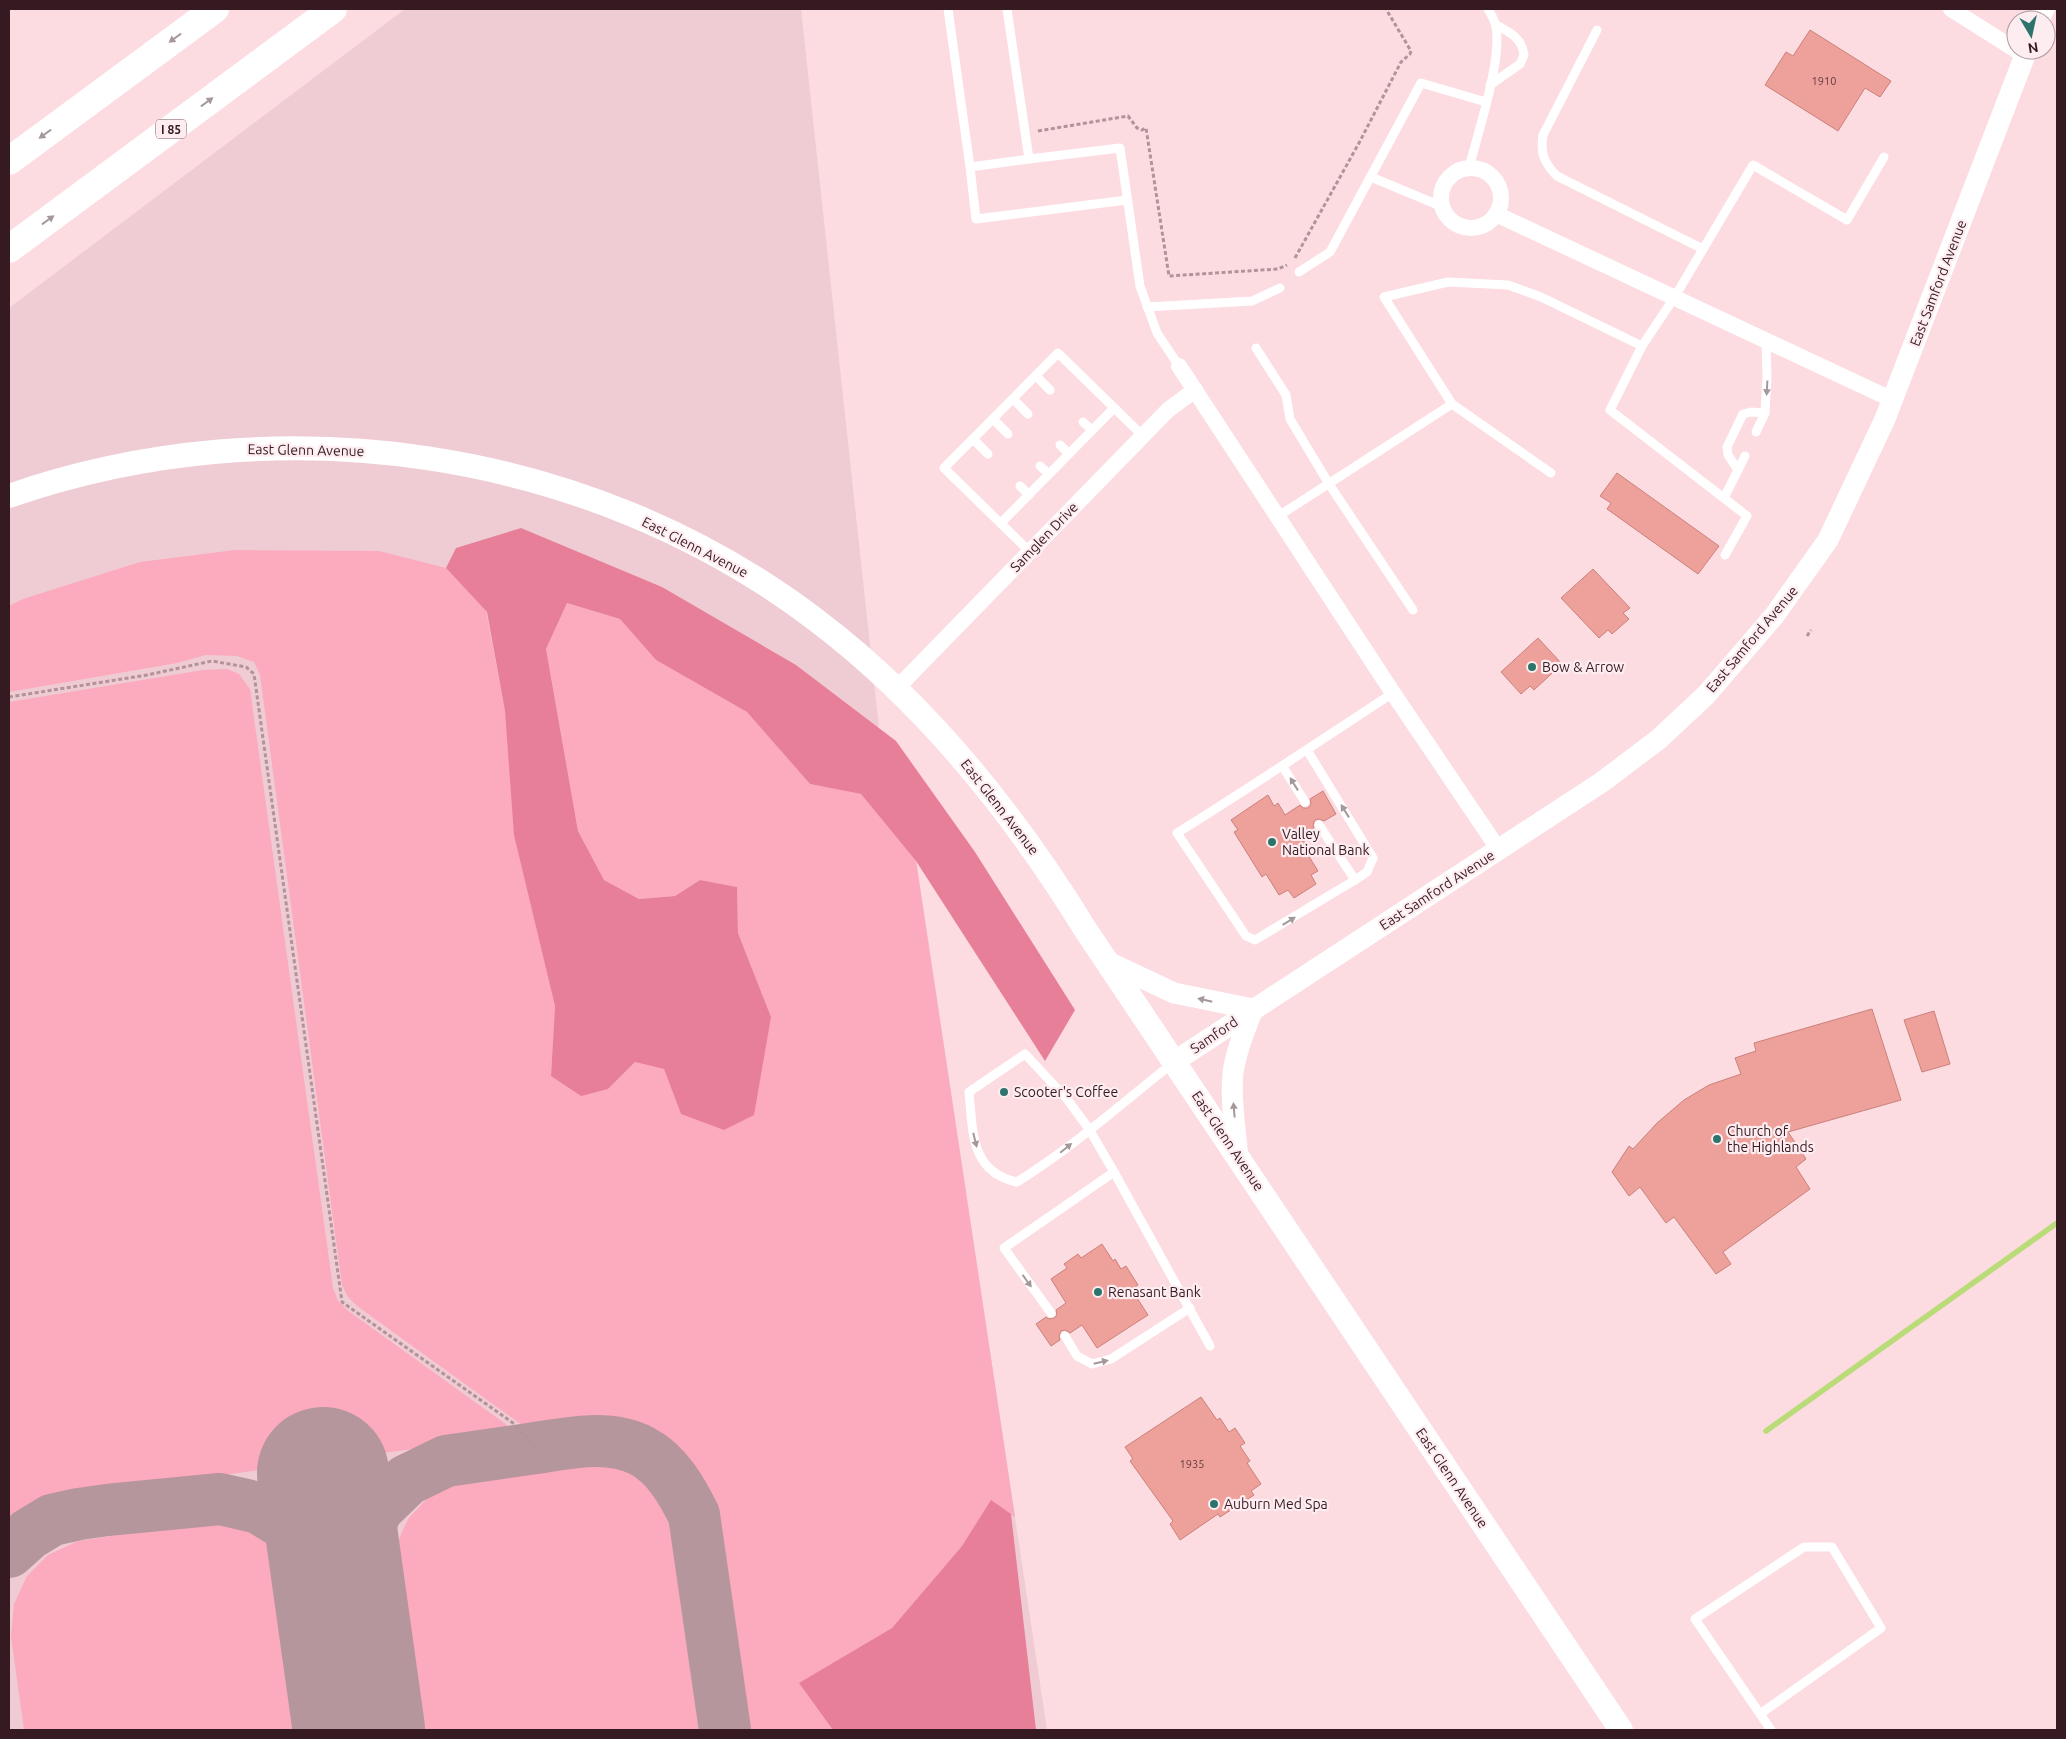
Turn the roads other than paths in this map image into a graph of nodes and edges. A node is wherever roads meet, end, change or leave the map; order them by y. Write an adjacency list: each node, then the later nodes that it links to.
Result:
1 (215, 9): 15 (highway, one-way to 15)
2 (333, 9): 22 (highway, I 85, one-way to 2)
3 (948, 9): 16 (lane)
4 (1007, 9): 14 (lane)
5 (1488, 9): 7 (lane)
6 (1951, 9): 9 (street)
7 (1496, 25): 11 (lane); 11 (lane)
8 (1597, 30): 23 (lane)
9 (2006, 42)
10 (2018, 60): 36 (street, East Samford Avenue)
11 (1490, 84): 12 (lane)
12 (1486, 102): 17 (lane); 18 (lane)
13 (1884, 157): 23 (lane)
14 (1029, 158): 16 (lane); 19 (lane)
15 (9, 161)
16 (970, 167): 19 (lane)
17 (1469, 168): 20 (street); 21 (street)
18 (1371, 177): 20 (lane); 24 (lane)
19 (1127, 200): 27 (lane)
20 (1443, 207): 21 (street)
21 (1496, 214): 26 (street)
22 (9, 249)
23 (1703, 249): 26 (lane)
24 (1299, 272)
25 (1280, 288): 27 (lane)
26 (1674, 298): 28 (street); 29 (lane)
27 (1147, 307): 31 (lane)
28 (1766, 342): 36 (street); 39 (lane, one-way to 39)
29 (1642, 346): 37 (lane); 60 (lane)
30 (1256, 348): 56 (lane)
31 (1179, 366): 34 (street)
32 (1036, 376): 33 (lane); 35 (lane); 38 (lane)
33 (1050, 390)
34 (1195, 390): 46 (street, Samglen Drive); 61 (street)
35 (1013, 400): 40 (lane); 41 (lane)
36 (1893, 400): 72 (street, East Samford Avenue)
37 (1452, 404): 54 (lane); 56 (lane)
38 (1114, 408): 43 (lane); 46 (lane)
39 (1765, 413): 44 (lane); 53 (lane)
40 (1028, 414)
41 (993, 419): 45 (lane); 47 (lane)
42 (1083, 422): 43 (lane)
43 (1092, 430): 50 (lane)
44 (1756, 432)
45 (1008, 434)
46 (1143, 436): 63 (street, Samglen Drive)
47 (973, 439): 49 (lane); 62 (lane)
48 (1060, 445): 50 (lane)
49 (988, 454)
50 (1069, 454): 55 (lane)
51 (1744, 456): 53 (lane)
52 (1040, 466): 55 (lane)
53 (1738, 470): 60 (lane)
54 (1551, 473)
55 (1049, 474): 58 (lane)
56 (1329, 484): 61 (lane); 65 (lane)
57 (1020, 486): 58 (lane)
58 (1029, 495): 62 (lane)
59 (9, 496): 66 (main road, East Glenn Avenue)
60 (1724, 498): 64 (lane)
61 (1277, 517): 67 (street)
62 (1001, 523): 63 (lane)
63 (1030, 552): 66 (street, Samglen Drive)
64 (1725, 555)
65 (1414, 610)
66 (896, 689): 74 (main road, East Glenn Avenue)
67 (1393, 693): 68 (lane); 72 (street)
68 (1306, 750): 69 (lane); 73 (lane, one-way to 68)
69 (1283, 767): 70 (lane, one-way to 69); 73 (lane, one-way to 73)
70 (1305, 802)
71 (1319, 825): 73 (lane)
72 (1499, 850): 75 (street, East Samford Avenue)
73 (1355, 880)
74 (1106, 961): 75 (street, one-way to 74); 76 (main road, East Glenn Avenue)
75 (1253, 1009): 76 (street, Samford); 78 (street, one-way to 75)
76 (1175, 1061): 77 (lane); 78 (main road, East Glenn Avenue)
77 (1089, 1129): 77 (lane, one-way to 77); 79 (lane)
78 (1238, 1159): 85 (main road, East Glenn Avenue)
79 (1114, 1172): 80 (lane); 81 (lane, one-way to 81)
80 (1190, 1308): 82 (lane, one-way to 80); 83 (lane)
81 (1051, 1313)
82 (1065, 1336)
83 (1210, 1346)
84 (1760, 1714): 84 (lane); 86 (lane)
85 (1621, 1730)
86 (1771, 1730)

